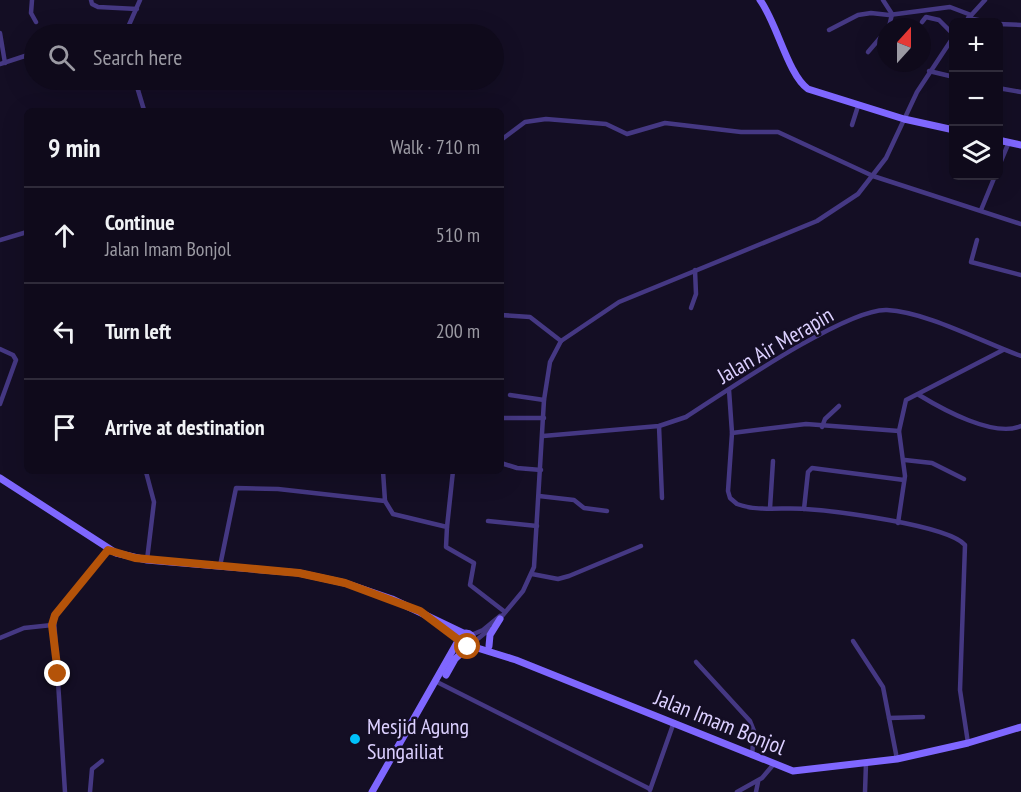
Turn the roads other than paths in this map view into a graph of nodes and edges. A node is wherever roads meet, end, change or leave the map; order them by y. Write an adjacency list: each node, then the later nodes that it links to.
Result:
1 (32, 0): 12 (street)
2 (91, 0): 7 (street)
3 (140, 0): 7 (street)
4 (760, 0): 31 (main road)
5 (883, 0): 8 (street)
6 (985, 0): 11 (street)
7 (136, 9): 13 (street)
8 (891, 14): 9 (street); 11 (street); 16 (street)
9 (890, 18)
10 (931, 18): 17 (street)
11 (968, 18)
12 (36, 22)
13 (129, 24)
14 (1003, 24): 15 (street)
15 (1021, 25)
16 (829, 30)
17 (949, 31)
18 (0, 33): 23 (street)
19 (877, 42): 21 (street)
20 (949, 43): 24 (street)
21 (868, 52)
22 (24, 57): 23 (street)
23 (3, 64)
24 (931, 67)
25 (928, 72): 33 (street)
26 (931, 72): 27 (street)
27 (949, 76)
28 (1003, 89): 30 (street)
29 (138, 90): 32 (street)
30 (1021, 92)
31 (858, 106): 33 (main road); 34 (street)
32 (143, 108)
33 (904, 119): 35 (main road); 41 (street)
34 (852, 125)
35 (949, 129)
36 (504, 138): 41 (street)
37 (1003, 141): 38 (main road)
38 (1009, 142): 39 (main road); 40 (street)
39 (1021, 145)
40 (1003, 158)
41 (873, 176): 43 (street); 48 (street)
42 (993, 180): 43 (street)
43 (981, 210): 44 (street)
44 (1021, 224)
45 (24, 233): 46 (street)
46 (0, 240)
47 (977, 240): 49 (street)
48 (695, 270): 50 (street); 52 (street)
49 (1021, 275)
50 (691, 308)
51 (504, 315): 52 (street)
52 (561, 341): 59 (street)
53 (0, 349): 60 (street)
54 (1003, 350): 55 (street, Jalan Air Merapin); 56 (street, Jalan Air Merapin); 58 (street)
55 (1021, 356)
56 (729, 390): 64 (street, Jalan Air Merapin); 68 (street)
57 (510, 395): 59 (street)
58 (919, 395): 65 (street); 67 (street)
59 (544, 400): 63 (street)
60 (0, 404)
61 (839, 406): 66 (street)
62 (504, 418): 63 (street)
63 (544, 418): 69 (street)
64 (659, 426): 69 (street, Jalan Air Merapin); 81 (street)
65 (1021, 426)
66 (822, 427): 67 (street); 68 (street)
67 (899, 431): 70 (street)
68 (732, 433): 83 (street)
69 (543, 436): 73 (street)
70 (905, 460): 78 (street); 79 (street)
71 (772, 461): 83 (street)
72 (504, 464): 73 (street)
73 (541, 470): 80 (street)
74 (147, 474): 92 (street)
75 (383, 474): 82 (street)
76 (453, 474): 89 (street)
77 (0, 478): 91 (main road, Jalan Imam Bonjol)
78 (964, 479)
79 (904, 480): 84 (street); 87 (street)
80 (539, 496): 85 (street); 88 (street)
81 (662, 498)
82 (385, 501): 89 (street); 93 (street)
83 (770, 508): 84 (street)
84 (804, 509): 87 (street)
85 (607, 511)
86 (488, 521): 88 (street)
87 (898, 523): 108 (street)
88 (537, 526): 94 (street)
89 (447, 527): 95 (street)
90 (641, 546): 94 (street)
91 (108, 550): 92 (main road, Jalan Imam Bonjol); 96 (street)
92 (147, 560): 93 (main road, Jalan Imam Bonjol)
93 (220, 566): 98 (main road, Jalan Imam Bonjol)
94 (532, 574): 95 (street)
95 (502, 615): 98 (street); 100 (main road)
96 (52, 625): 97 (street); 116 (street)
97 (0, 638)
98 (467, 641): 100 (main road, Jalan Imam Bonjol); 101 (main road, Jalan Imam Bonjol); 103 (main road); 103 (main road)
99 (853, 641): 105 (street)
100 (489, 646): 101 (main road, Jalan Imam Bonjol)
101 (516, 660): 106 (main road, Jalan Imam Bonjol)
102 (696, 662): 109 (street)
103 (439, 683): 115 (street); 118 (main road); 119 (main road)
104 (923, 717): 105 (street)
105 (889, 718): 110 (street)
106 (674, 723): 109 (main road, Jalan Imam Bonjol); 115 (street)
107 (1021, 726): 108 (main road, Jalan Imam Bonjol)
108 (968, 743): 110 (main road, Jalan Imam Bonjol)
109 (752, 756): 113 (main road, Jalan Imam Bonjol)
110 (897, 759): 112 (main road, Jalan Imam Bonjol)
111 (102, 761): 117 (street)
112 (866, 763): 113 (main road, Jalan Imam Bonjol); 122 (street)
113 (773, 765): 114 (street)
114 (758, 782): 120 (street); 121 (street)
115 (650, 791)
116 (65, 792)
117 (90, 792)
118 (372, 792)
119 (376, 792)
120 (737, 792)
121 (756, 792)
122 (865, 792)

